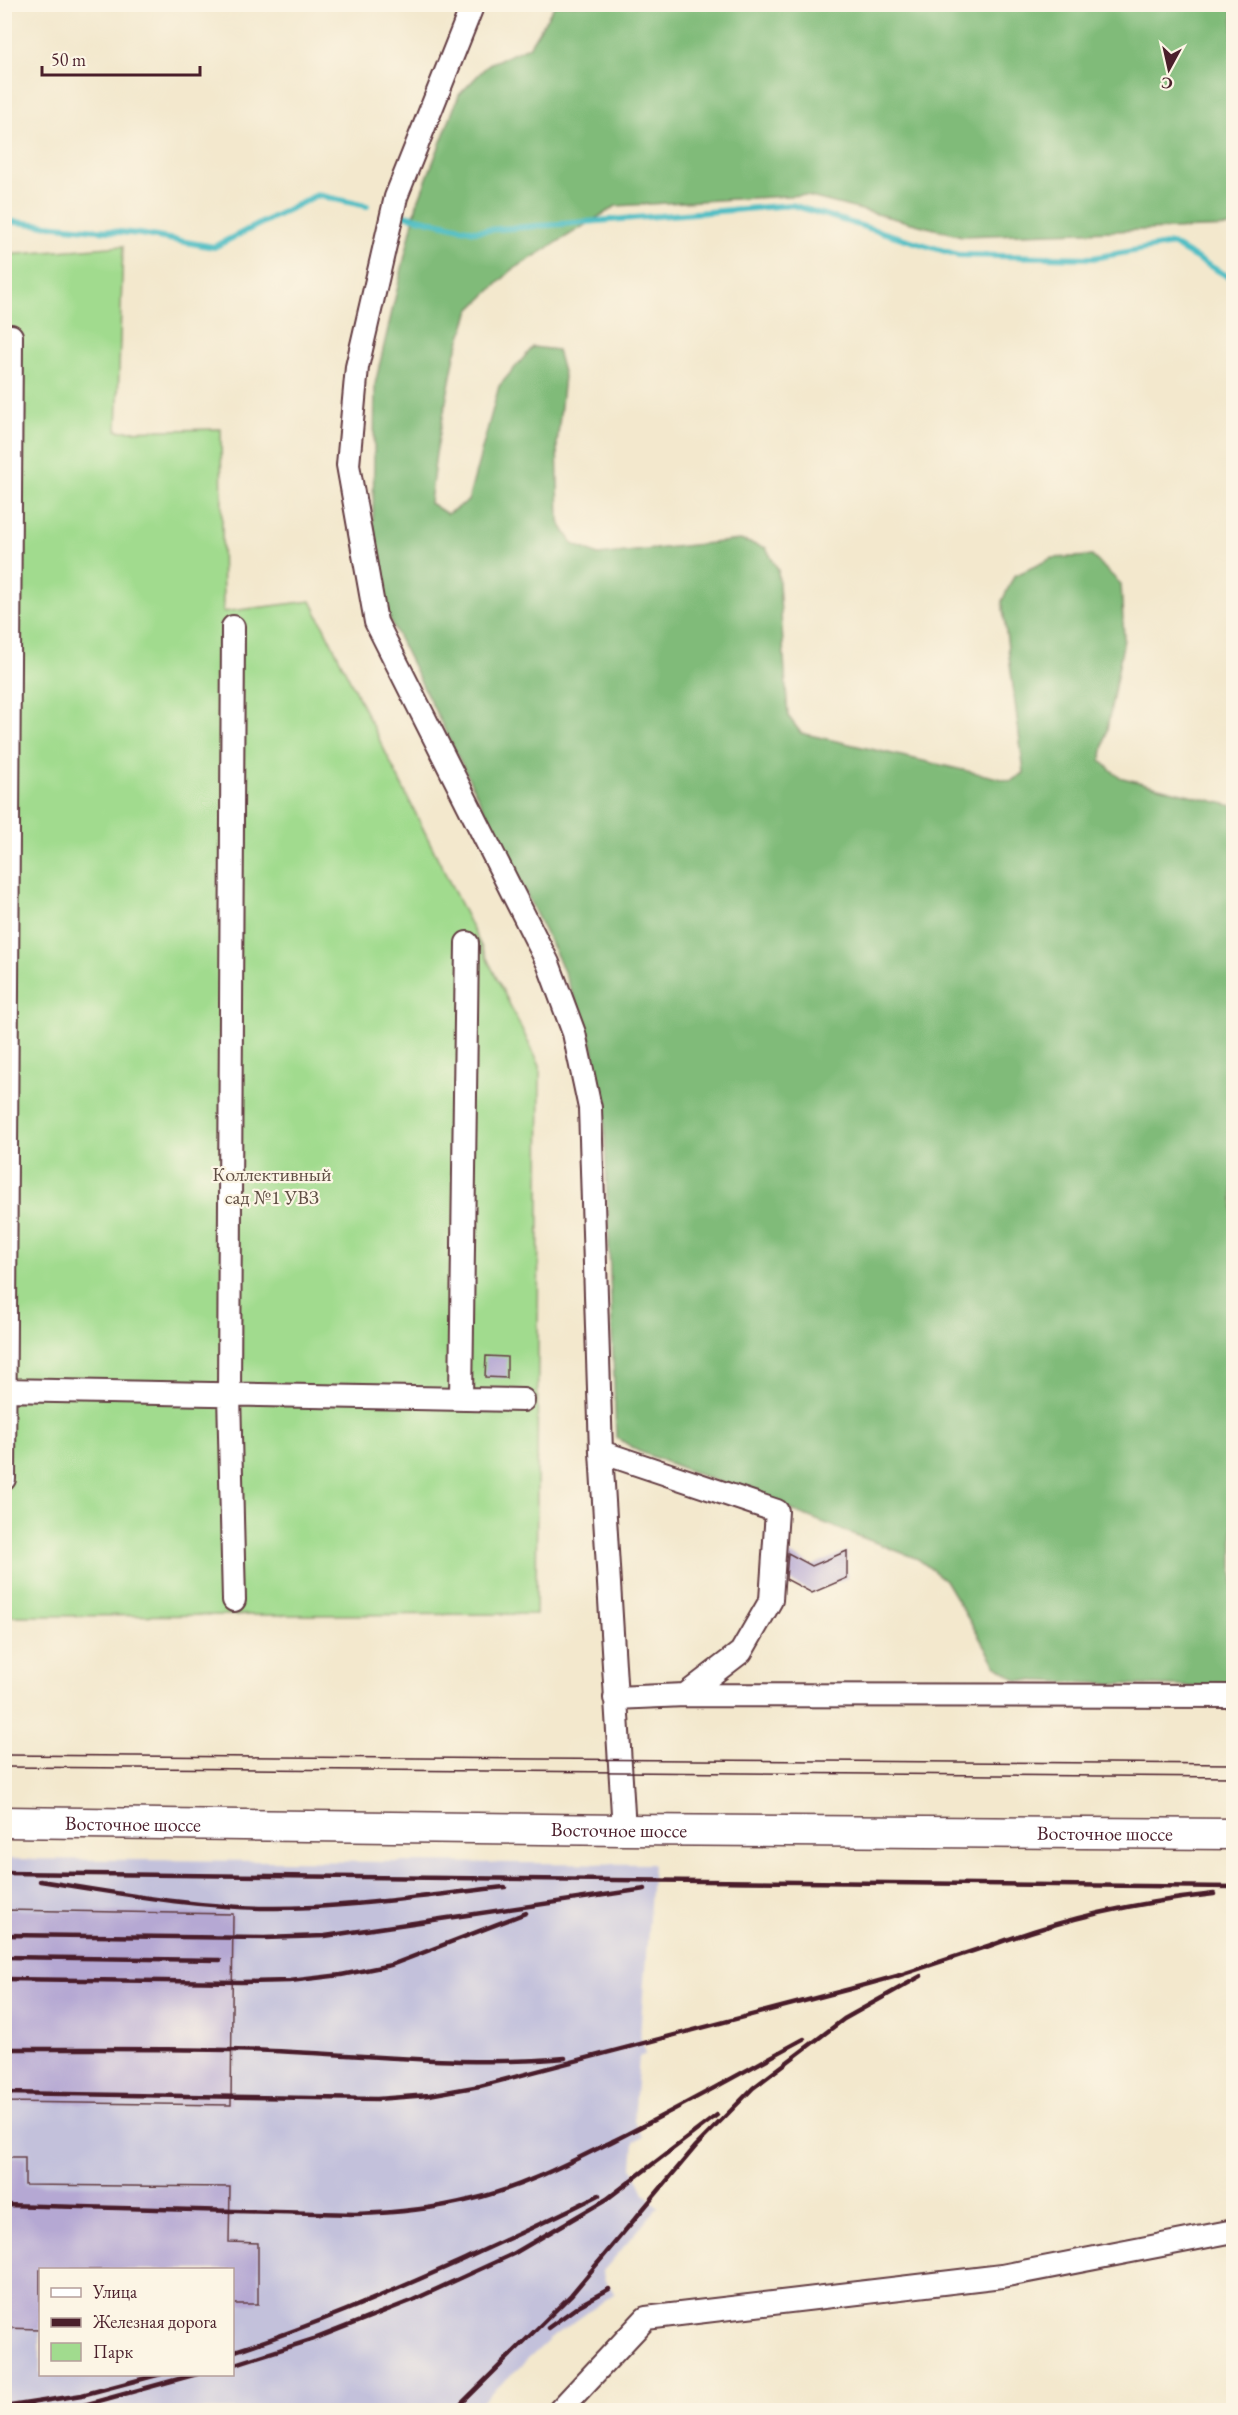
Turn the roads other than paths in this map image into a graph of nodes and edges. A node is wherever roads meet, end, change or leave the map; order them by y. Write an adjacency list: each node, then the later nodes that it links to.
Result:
1 (474, 4): 9 (street)
2 (11, 336): 5 (street)
3 (233, 627): 6 (street)
4 (467, 943): 7 (street)
5 (5, 1390): 6 (street); 10 (street)
6 (229, 1394): 7 (street); 11 (street)
7 (461, 1399): 8 (street)
8 (523, 1400)
9 (601, 1452): 12 (street); 14 (street)
10 (4, 1479)
11 (234, 1600)
12 (685, 1695): 13 (street); 14 (street)
13 (1233, 1696)
14 (615, 1698): 16 (street)
15 (4, 1822): 16 (main road, Восточное шоссе)
16 (624, 1830): 17 (main road, Восточное шоссе)
17 (1233, 1834)
18 (1233, 2231): 19 (street)
19 (560, 2410)

